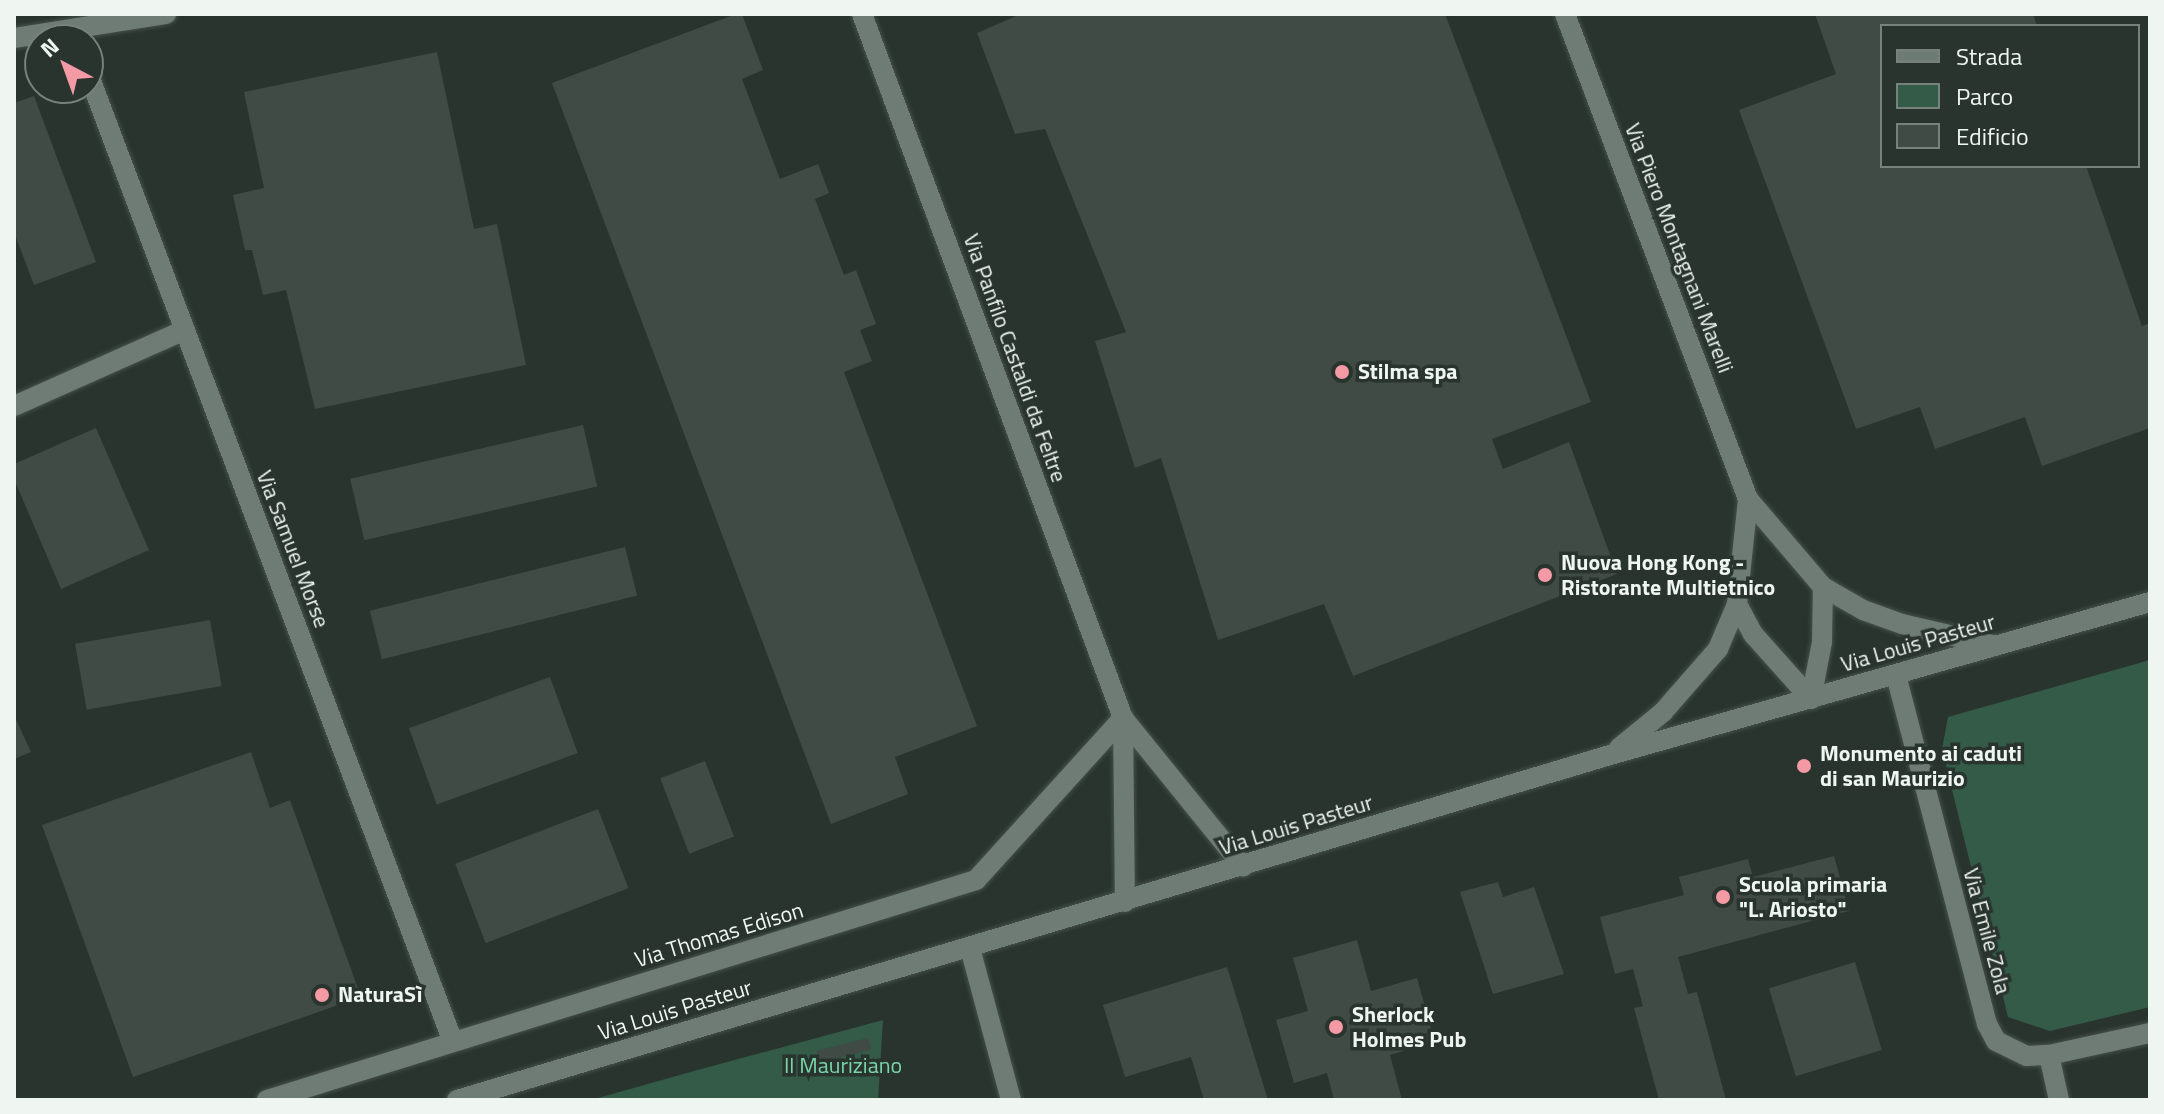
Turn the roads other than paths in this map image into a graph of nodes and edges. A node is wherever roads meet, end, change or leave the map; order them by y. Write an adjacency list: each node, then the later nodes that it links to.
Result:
1 (166, 14): 4 (street)
2 (862, 14): 15 (street, Via Panfilo Castaldi da Feltre)
3 (1565, 14): 8 (street, Via Piero Montagnani Marelli)
4 (104, 27)
5 (100, 104): 6 (street, Via Samuel Morse)
6 (185, 330): 7 (street); 21 (street, Via Samuel Morse)
7 (14, 406)
8 (1748, 499): 9 (street, Via Piero Montagnani Marelli); 11 (street, Via Piero Montagnani Marelli)
9 (1823, 587): 12 (street, Via Piero Montagnani Marelli); 14 (street)
10 (2150, 602): 12 (street, Via Louis Pasteur)
11 (1737, 604): 14 (street); 16 (street, Via Piero Montagnani Marelli)
12 (1997, 645): 13 (street, Via Louis Pasteur)
13 (1896, 675): 14 (street, Via Louis Pasteur); 22 (street, Via Emile Zola)
14 (1811, 699): 16 (street, Via Louis Pasteur)
15 (1123, 718): 17 (street, Via Panfilo Castaldi da Feltre); 18 (street, Via Panfilo Castaldi da Feltre); 21 (street, Via Thomas Edison)
16 (1610, 755): 17 (street, Via Louis Pasteur)
17 (1243, 866): 18 (street, Via Louis Pasteur)
18 (1125, 902): 19 (street, Via Louis Pasteur)
19 (970, 948): 24 (street, Via Louis Pasteur); 25 (street)
20 (2150, 1033): 22 (street, Via Emile Zola)
21 (453, 1042): 23 (street, Via Thomas Edison)
22 (2049, 1055): 26 (street)
23 (267, 1100)
24 (457, 1100)
25 (1011, 1100)
26 (2059, 1100)

